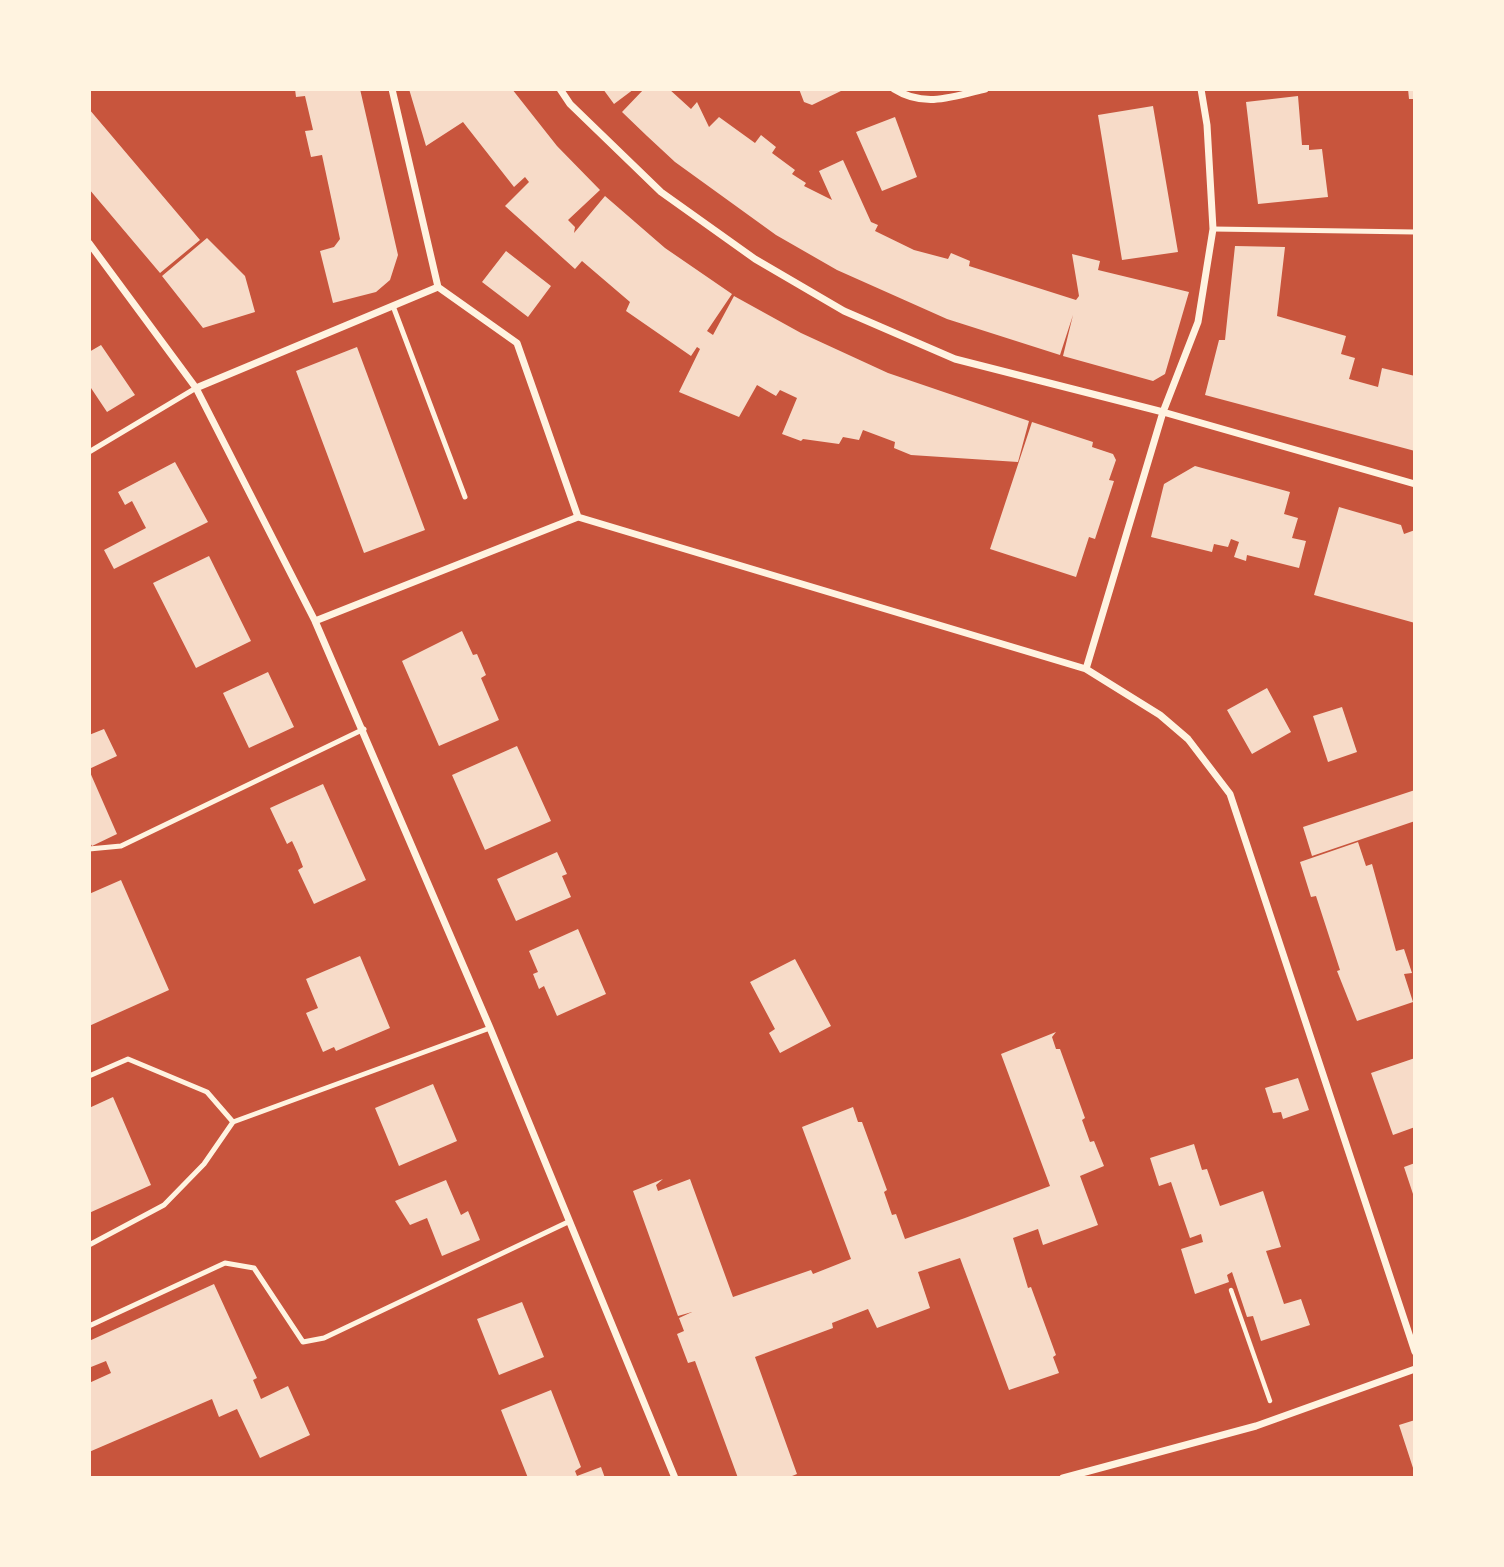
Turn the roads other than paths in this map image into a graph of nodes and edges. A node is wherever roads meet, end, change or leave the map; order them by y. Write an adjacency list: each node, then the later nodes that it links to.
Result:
1 (392, 89): 9 (street)
2 (559, 89): 12 (street)
3 (894, 89): 4 (street)
4 (985, 89)
5 (1201, 89): 6 (street)
6 (1213, 229): 7 (lane); 12 (street)
7 (1415, 232)
8 (89, 243): 11 (street)
9 (438, 287): 10 (street); 16 (street)
10 (393, 306): 11 (street); 15 (lane)
11 (196, 388): 13 (lane); 17 (street)
12 (1163, 412): 14 (street); 18 (street)
13 (89, 452)
14 (1415, 484)
15 (465, 497)
16 (578, 517): 17 (street); 18 (street)
17 (315, 621): 19 (street)
18 (1086, 669): 27 (street)
19 (364, 729): 20 (lane); 21 (street)
20 (89, 849)
21 (490, 1027): 23 (lane); 24 (street)
22 (89, 1076): 23 (lane)
23 (233, 1122): 25 (lane)
24 (568, 1222): 26 (lane); 29 (street)
25 (89, 1245)
26 (89, 1326)
27 (1415, 1352)
28 (1415, 1369): 30 (street)
29 (676, 1478)
30 (1063, 1478)

